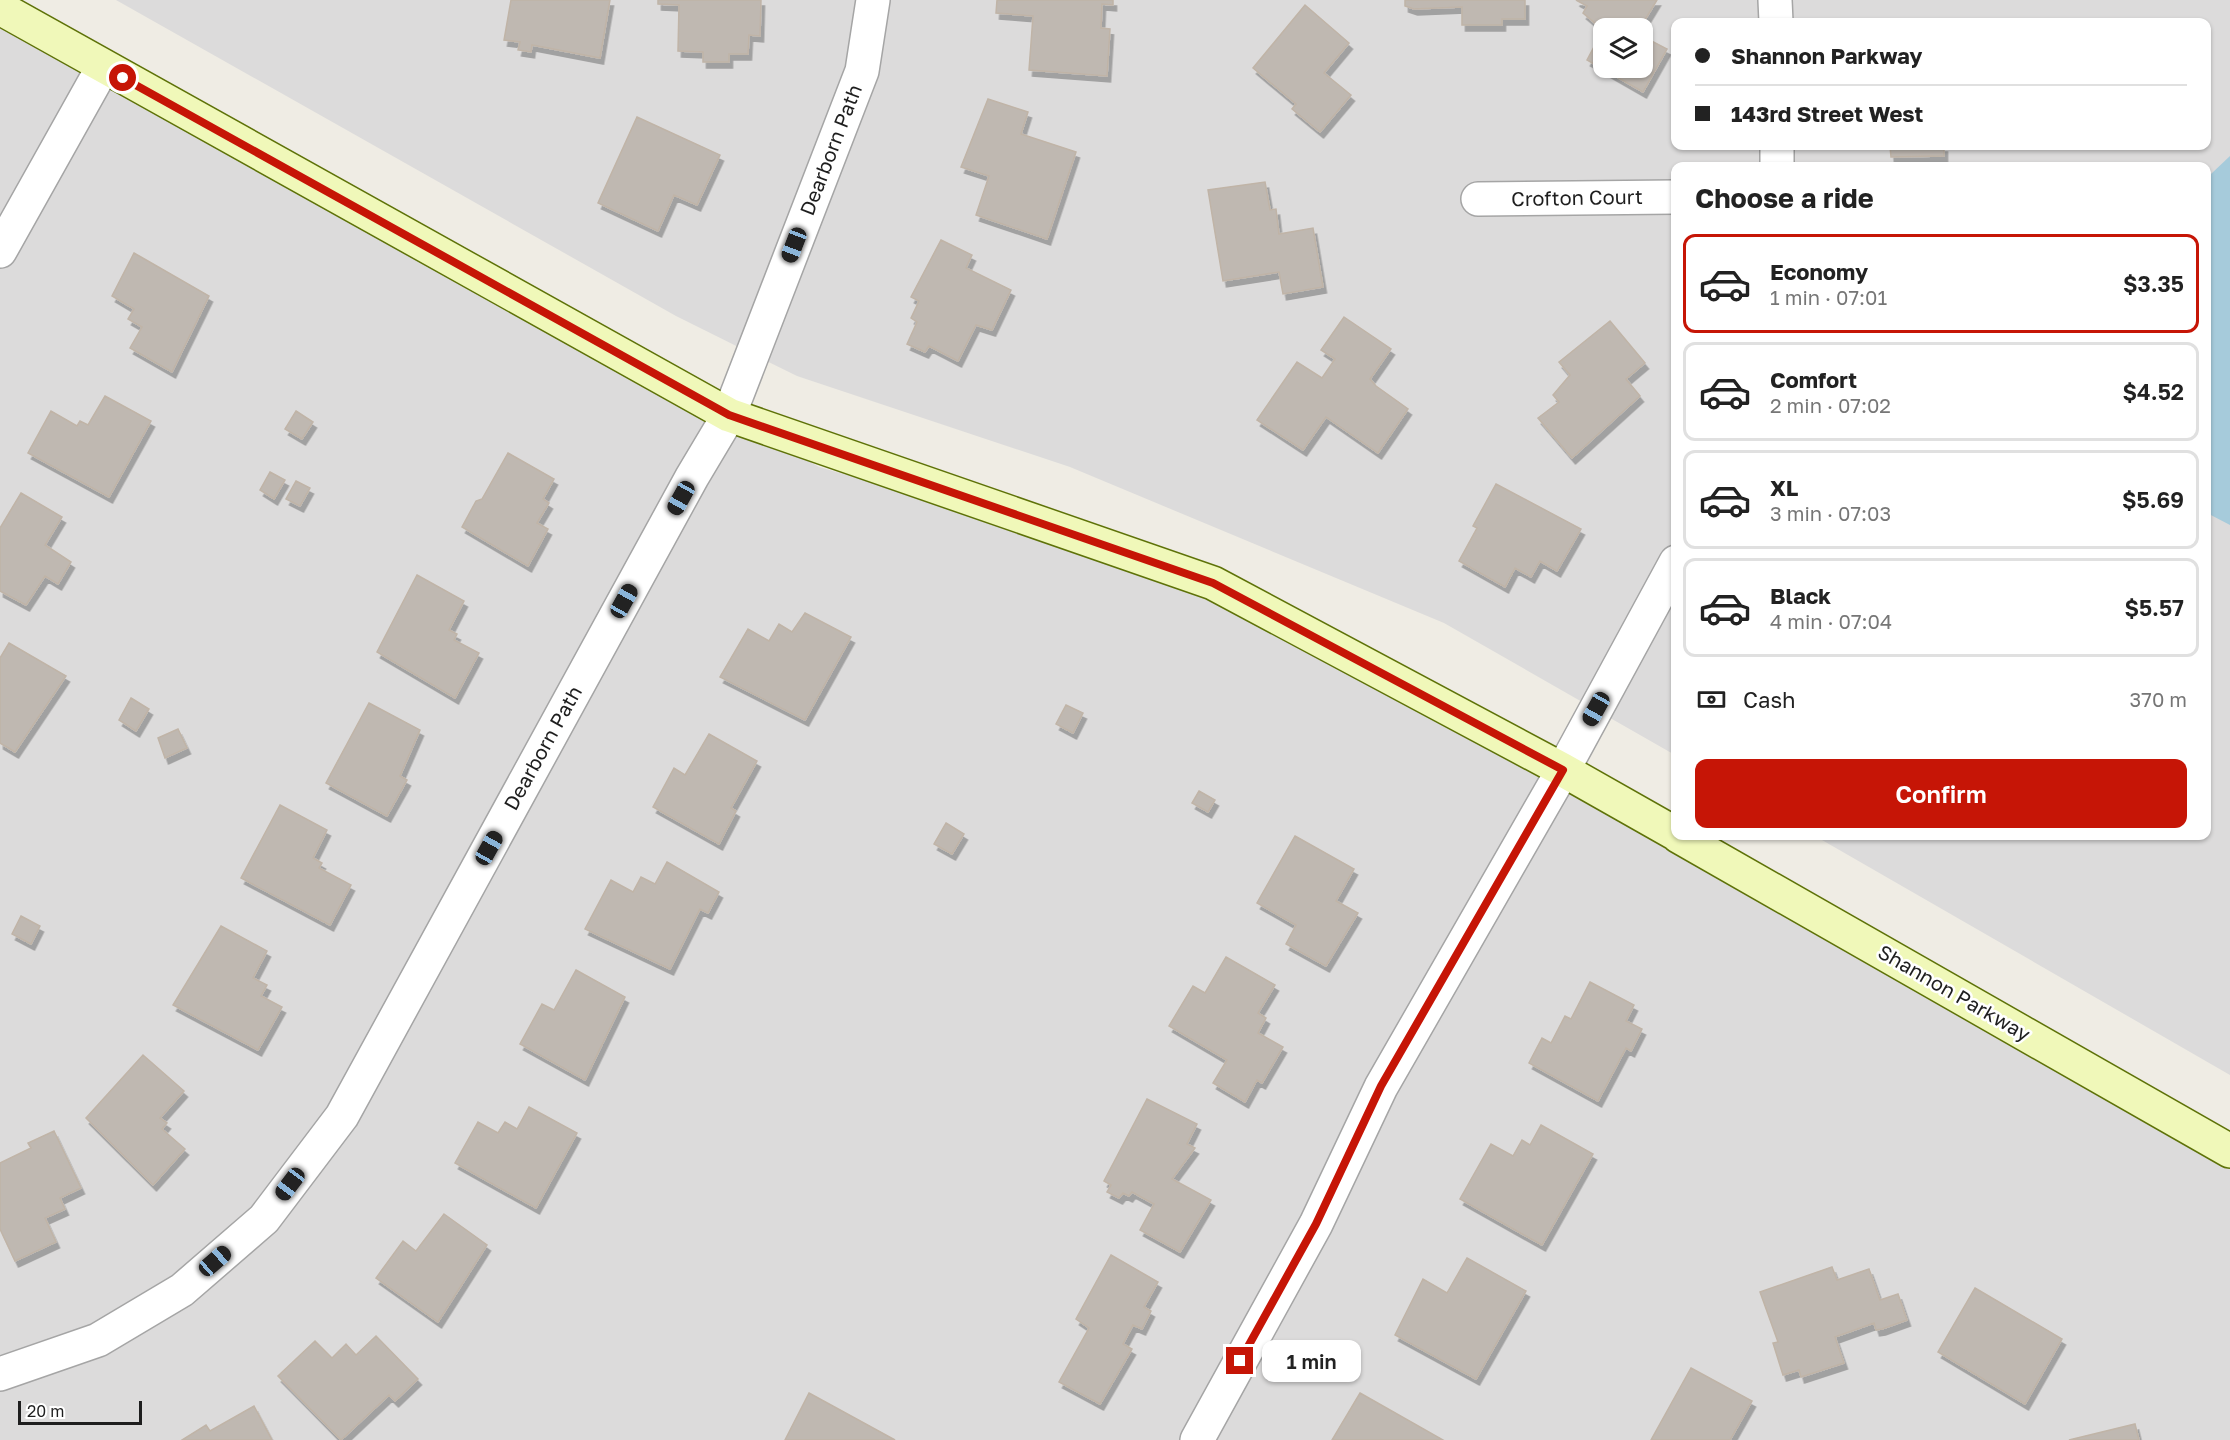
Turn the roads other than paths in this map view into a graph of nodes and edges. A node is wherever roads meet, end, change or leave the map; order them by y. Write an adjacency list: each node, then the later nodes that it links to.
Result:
1 (873, 0): 9 (street, Dearborn Path)
2 (1775, 0): 4 (street)
3 (0, 8): 5 (street, Shannon Parkway)
4 (1776, 18)
5 (103, 67): 8 (street); 9 (street, Shannon Parkway)
6 (1671, 196): 7 (street, Crofton Court)
7 (1478, 199)
8 (0, 251)
9 (729, 415): 11 (street, Shannon Parkway); 15 (street, Dearborn Path)
10 (1671, 571): 11 (street)
11 (1563, 770): 12 (street, Shannon Parkway); 16 (street)
12 (1671, 832)
13 (1686, 840): 14 (street, Shannon Parkway)
14 (2230, 1151)
15 (0, 1374)
16 (1197, 1440)

